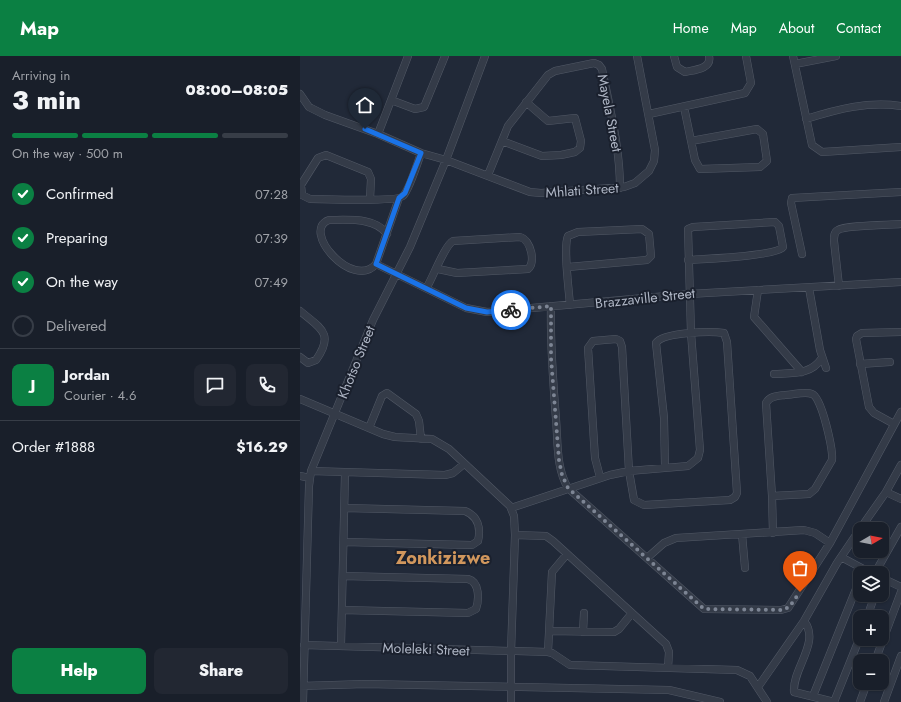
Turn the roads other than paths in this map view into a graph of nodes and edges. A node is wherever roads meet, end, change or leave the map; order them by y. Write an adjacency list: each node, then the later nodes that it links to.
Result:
1 (408, 56): 12 (street)
2 (446, 56): 12 (street)
3 (485, 56): 23 (street, Khotso Street)
4 (637, 56): 16 (street, Mhlati Street)
5 (674, 56): 6 (street)
6 (709, 56)
7 (746, 56): 15 (street)
8 (793, 56): 10 (street)
9 (836, 56): 10 (street)
10 (795, 64): 17 (street)
11 (300, 94): 18 (street, Mhlati Street)
12 (391, 100): 18 (street)
13 (526, 102): 19 (street, Mayela Street); 19 (street); 25 (street, Mayela Street)
14 (901, 106): 17 (street)
15 (684, 107): 16 (street); 20 (street)
16 (649, 114): 25 (street, Mhlati Street)
17 (806, 118): 21 (street)
18 (378, 134): 22 (street, Mhlati Street)
19 (502, 141): 24 (street, Mayela Street)
20 (691, 141): 20 (street)
21 (901, 147)
22 (421, 153): 23 (street, Mhlati Street); 27 (street)
23 (446, 160): 24 (street, Mhlati Street); 36 (street, Khotso Street)
24 (488, 175): 25 (street, Mhlati Street)
25 (620, 188)
26 (901, 192): 31 (street)
27 (399, 198): 28 (street); 30 (street)
28 (370, 199): 28 (street)
29 (901, 224): 38 (street)
30 (387, 234): 33 (street); 33 (street)
31 (802, 254)
32 (688, 260): 32 (street); 42 (street)
33 (376, 264): 36 (street, Brazzaville Street)
34 (568, 267): 34 (street); 43 (street)
35 (438, 269): 35 (street); 39 (street)
36 (397, 274): 39 (street, Brazzaville Street); 57 (street, Khotso Street)
37 (901, 282): 38 (street, Brazzaville Street)
38 (840, 286): 40 (street, Brazzaville Street)
39 (427, 287): 44 (street, Brazzaville Street)
40 (809, 288): 41 (street, Brazzaville Street); 49 (street)
41 (758, 290): 42 (street, Brazzaville Street); 53 (street)
42 (689, 294): 43 (street, Brazzaville Street); 47 (street)
43 (570, 304): 44 (street, Brazzaville Street)
44 (551, 306): 69 (street)
45 (300, 311): 48 (street)
46 (901, 332): 51 (street)
47 (691, 333): 63 (street); 63 (street); 64 (street)
48 (300, 358)
49 (822, 358): 52 (street); 53 (street)
50 (890, 362): 51 (street)
51 (860, 364): 58 (street)
52 (826, 368)
53 (802, 372): 54 (street)
54 (774, 374)
55 (300, 399): 57 (street)
56 (901, 412): 58 (street)
57 (335, 415): 59 (street); 66 (street, Khotso Street)
58 (894, 424): 82 (street)
59 (369, 428): 60 (street); 60 (street)
60 (421, 439): 61 (street)
61 (464, 464): 65 (street); 74 (street)
62 (901, 465): 70 (street)
63 (665, 467): 64 (street)
64 (628, 471): 68 (street); 68 (street)
65 (345, 473): 66 (street); 73 (street)
66 (310, 474): 67 (street); 99 (street, Khotso Street)
67 (300, 476)
68 (600, 477): 69 (street)
69 (568, 488): 74 (street); 85 (street)
70 (886, 492): 72 (street); 75 (street)
71 (772, 496): 71 (street); 77 (street)
72 (901, 499)
73 (345, 508): 81 (street); 81 (street)
74 (511, 508): 79 (street)
75 (865, 522)
76 (901, 527): 87 (street)
77 (773, 533): 78 (street); 82 (street)
78 (742, 534): 85 (street); 88 (street)
79 (515, 535): 83 (street); 102 (street)
80 (853, 540): 84 (street)
81 (344, 542): 89 (street)
82 (830, 543): 85 (street)
83 (567, 554): 95 (street); 97 (street)
84 (842, 557): 86 (street); 96 (street)
85 (647, 558)
86 (856, 566)
87 (879, 566)
88 (745, 568)
89 (343, 576): 93 (street); 93 (street)
90 (889, 581): 91 (street)
91 (900, 586): 104 (street)
92 (853, 596): 111 (street)
93 (342, 610): 100 (street)
94 (584, 613): 98 (street)
95 (632, 613): 98 (street); 106 (street)
96 (804, 621): 109 (street); 111 (street)
97 (550, 631): 98 (street); 103 (street)
98 (583, 632)
99 (304, 645): 100 (street, Moleleki Street); 107 (street, Khotso Street)
100 (341, 646): 102 (street, Moleleki Street)
101 (856, 646): 116 (street)
102 (511, 652): 103 (street, Moleleki Street); 108 (street)
103 (548, 652): 106 (street, Moleleki Street)
104 (877, 654)
105 (901, 656): 118 (street)
106 (668, 668): 109 (street, Moleleki Street)
107 (302, 686): 108 (street); 112 (street, Khotso Street)
108 (511, 687): 113 (street); 114 (street)
109 (758, 687): 115 (street, Moleleki Street)
110 (864, 690): 117 (street)
111 (813, 696): 116 (street)
112 (303, 702)
113 (511, 702)
114 (720, 702)
115 (767, 702)
116 (834, 702)
117 (860, 702)
118 (884, 702)

